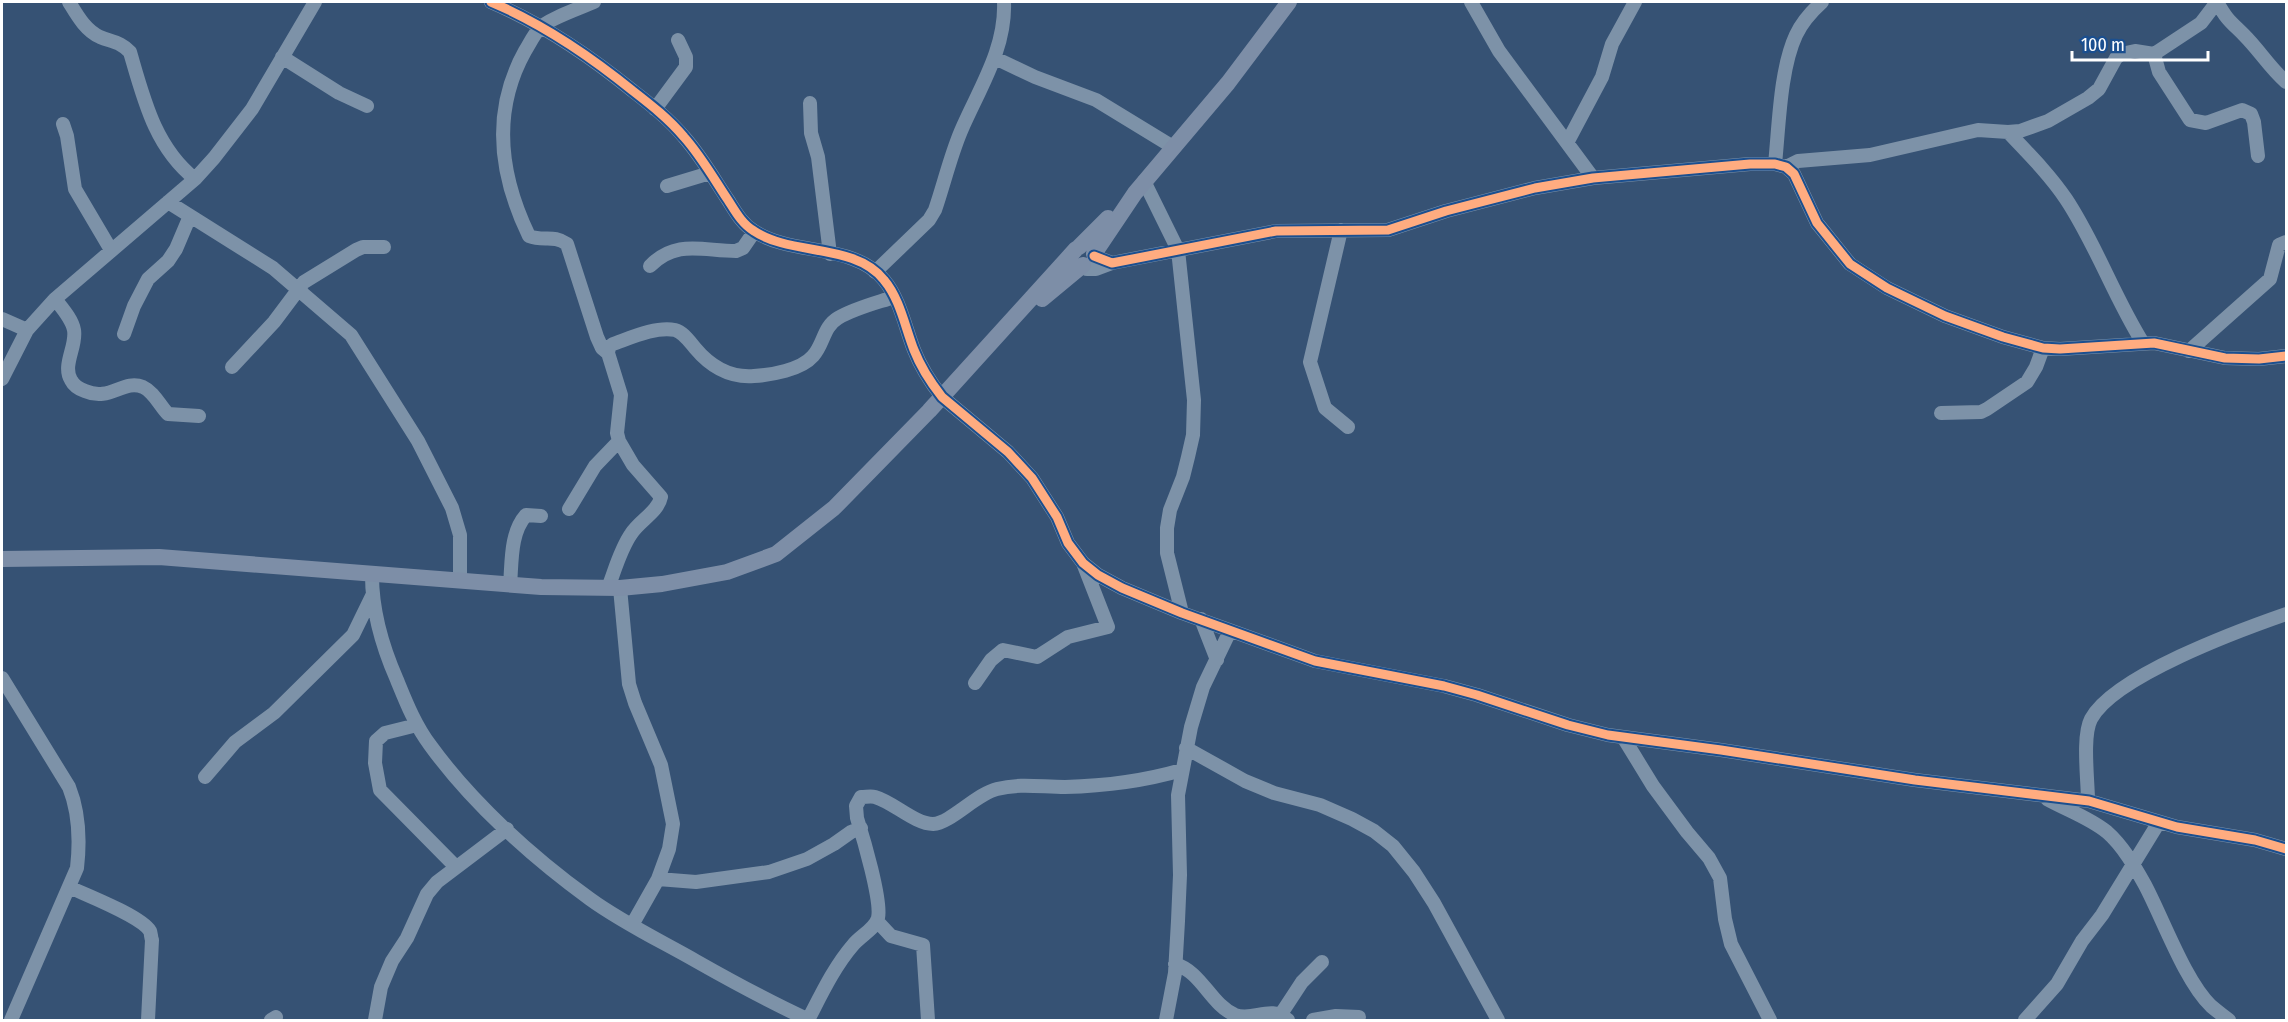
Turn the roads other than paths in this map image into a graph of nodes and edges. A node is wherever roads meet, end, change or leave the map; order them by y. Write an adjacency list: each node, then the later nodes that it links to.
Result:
1 (69, 2): 28 (street)
2 (315, 2): 14 (street)
3 (495, 2): 11 (street)
4 (594, 2): 11 (street)
5 (1004, 2): 15 (street)
6 (1289, 2): 23 (main road)
7 (1471, 2): 22 (street)
8 (1635, 2): 22 (street)
9 (1821, 2): 25 (street)
10 (2217, 2): 13 (street); 16 (street)
11 (542, 26): 19 (street); 52 (street)
12 (678, 40): 19 (street)
13 (2154, 54): 21 (street); 24 (street)
14 (282, 57): 18 (street); 28 (street)
15 (995, 58): 23 (street); 42 (street)
16 (2286, 82)
17 (810, 103): 39 (street)
18 (367, 106)
19 (655, 109): 26 (street)
20 (63, 123): 37 (street)
21 (2008, 132): 25 (street); 49 (street)
22 (1567, 143): 27 (street)
23 (1173, 147): 30 (main road)
24 (2258, 156)
25 (1780, 166): 27 (street); 50 (street)
26 (710, 173): 29 (street); 34 (street)
27 (1593, 178): 33 (street)
28 (195, 179): 31 (street)
29 (667, 186)
30 (1140, 187): 38 (street); 40 (main road)
31 (168, 202): 32 (street); 37 (street)
32 (190, 216): 43 (street); 48 (street)
33 (1341, 230): 38 (street); 59 (street)
34 (754, 232): 39 (street); 41 (street)
35 (2286, 242): 51 (street)
36 (384, 248): 43 (street)
37 (111, 250): 45 (street)
38 (1178, 250): 40 (street); 70 (street)
39 (830, 254): 42 (street)
40 (1085, 256): 56 (main road)
41 (650, 266)
42 (875, 272): 44 (street)
43 (297, 288): 54 (street); 66 (street)
44 (894, 297): 52 (street); 56 (street)
45 (55, 299): 47 (street); 58 (street)
46 (2, 319): 47 (street)
47 (27, 330): 55 (street)
48 (124, 334)
49 (2143, 343): 50 (street); 51 (street)
50 (2043, 348): 57 (street)
51 (2189, 351): 53 (street)
52 (608, 353): 60 (street)
53 (2286, 356)
54 (232, 368)
55 (2, 379)
56 (942, 397): 64 (street); 68 (main road)
57 (1941, 413)
58 (199, 416)
59 (1348, 427)
60 (619, 441): 61 (street); 68 (street)
61 (569, 509)
62 (541, 516): 67 (street)
63 (2, 559): 65 (main road)
64 (1083, 563): 70 (street); 76 (street)
65 (372, 575): 66 (main road); 69 (street)
66 (460, 581): 67 (main road)
67 (510, 585): 68 (main road)
68 (614, 588): 90 (street)
69 (372, 596): 77 (street); 81 (street)
70 (1182, 613): 72 (street)
71 (2286, 614): 83 (street)
72 (1201, 619): 73 (street); 74 (street)
73 (1230, 631): 74 (street); 78 (street)
74 (1217, 660): 79 (street)
75 (2, 678): 91 (street)
76 (975, 684)
77 (417, 725): 86 (street); 89 (street)
78 (1623, 736): 82 (street); 109 (street)
79 (1186, 748): 80 (street); 108 (street)
80 (1182, 770): 85 (street); 95 (street)
81 (205, 777)
82 (2037, 794): 83 (street); 88 (street)
83 (2088, 801): 84 (street)
84 (2159, 822): 87 (street); 88 (street)
85 (861, 828): 90 (street); 92 (street)
86 (507, 829): 89 (street); 93 (street)
87 (2286, 849)
88 (2132, 864): 110 (street); 111 (street)
89 (456, 867): 103 (street)
90 (658, 879): 93 (street)
91 (69, 887): 101 (street); 102 (street)
92 (877, 921): 104 (street); 105 (street)
93 (632, 925): 104 (street)
94 (1323, 962): 97 (street)
95 (1175, 964): 99 (street); 106 (street)
96 (2, 1017): 100 (street)
97 (1285, 1017): 99 (street)
98 (1359, 1017): 107 (street)
99 (1237, 1018)
100 (5, 1020)
101 (11, 1020)
102 (148, 1020)
103 (375, 1020)
104 (808, 1020)
105 (928, 1020)
106 (1166, 1020)
107 (1313, 1020)
108 (1497, 1020)
109 (1770, 1020)
110 (2025, 1020)
111 (2229, 1020)

